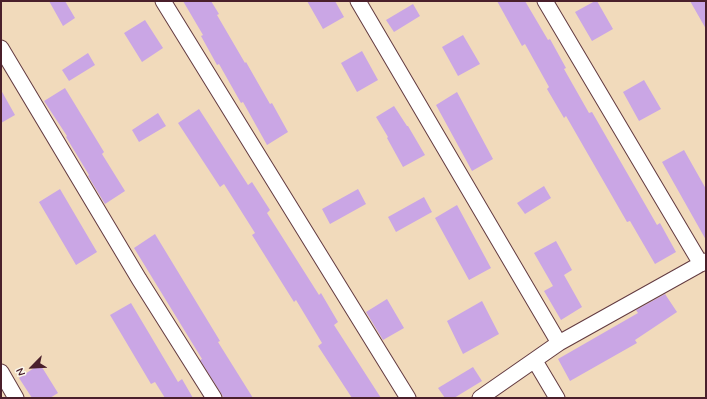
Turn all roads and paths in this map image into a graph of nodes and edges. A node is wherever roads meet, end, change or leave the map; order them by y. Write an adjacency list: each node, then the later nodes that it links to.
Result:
1 (163, 1): 11 (street)
2 (358, 1): 6 (street)
3 (545, 1): 5 (street)
4 (1, 48): 10 (street)
5 (703, 263): 6 (street)
6 (559, 343): 7 (street)
7 (535, 361): 12 (street); 13 (street)
8 (1, 372): 9 (street)
9 (16, 398)
10 (214, 398)
11 (408, 398)
12 (480, 398)
13 (557, 398)

